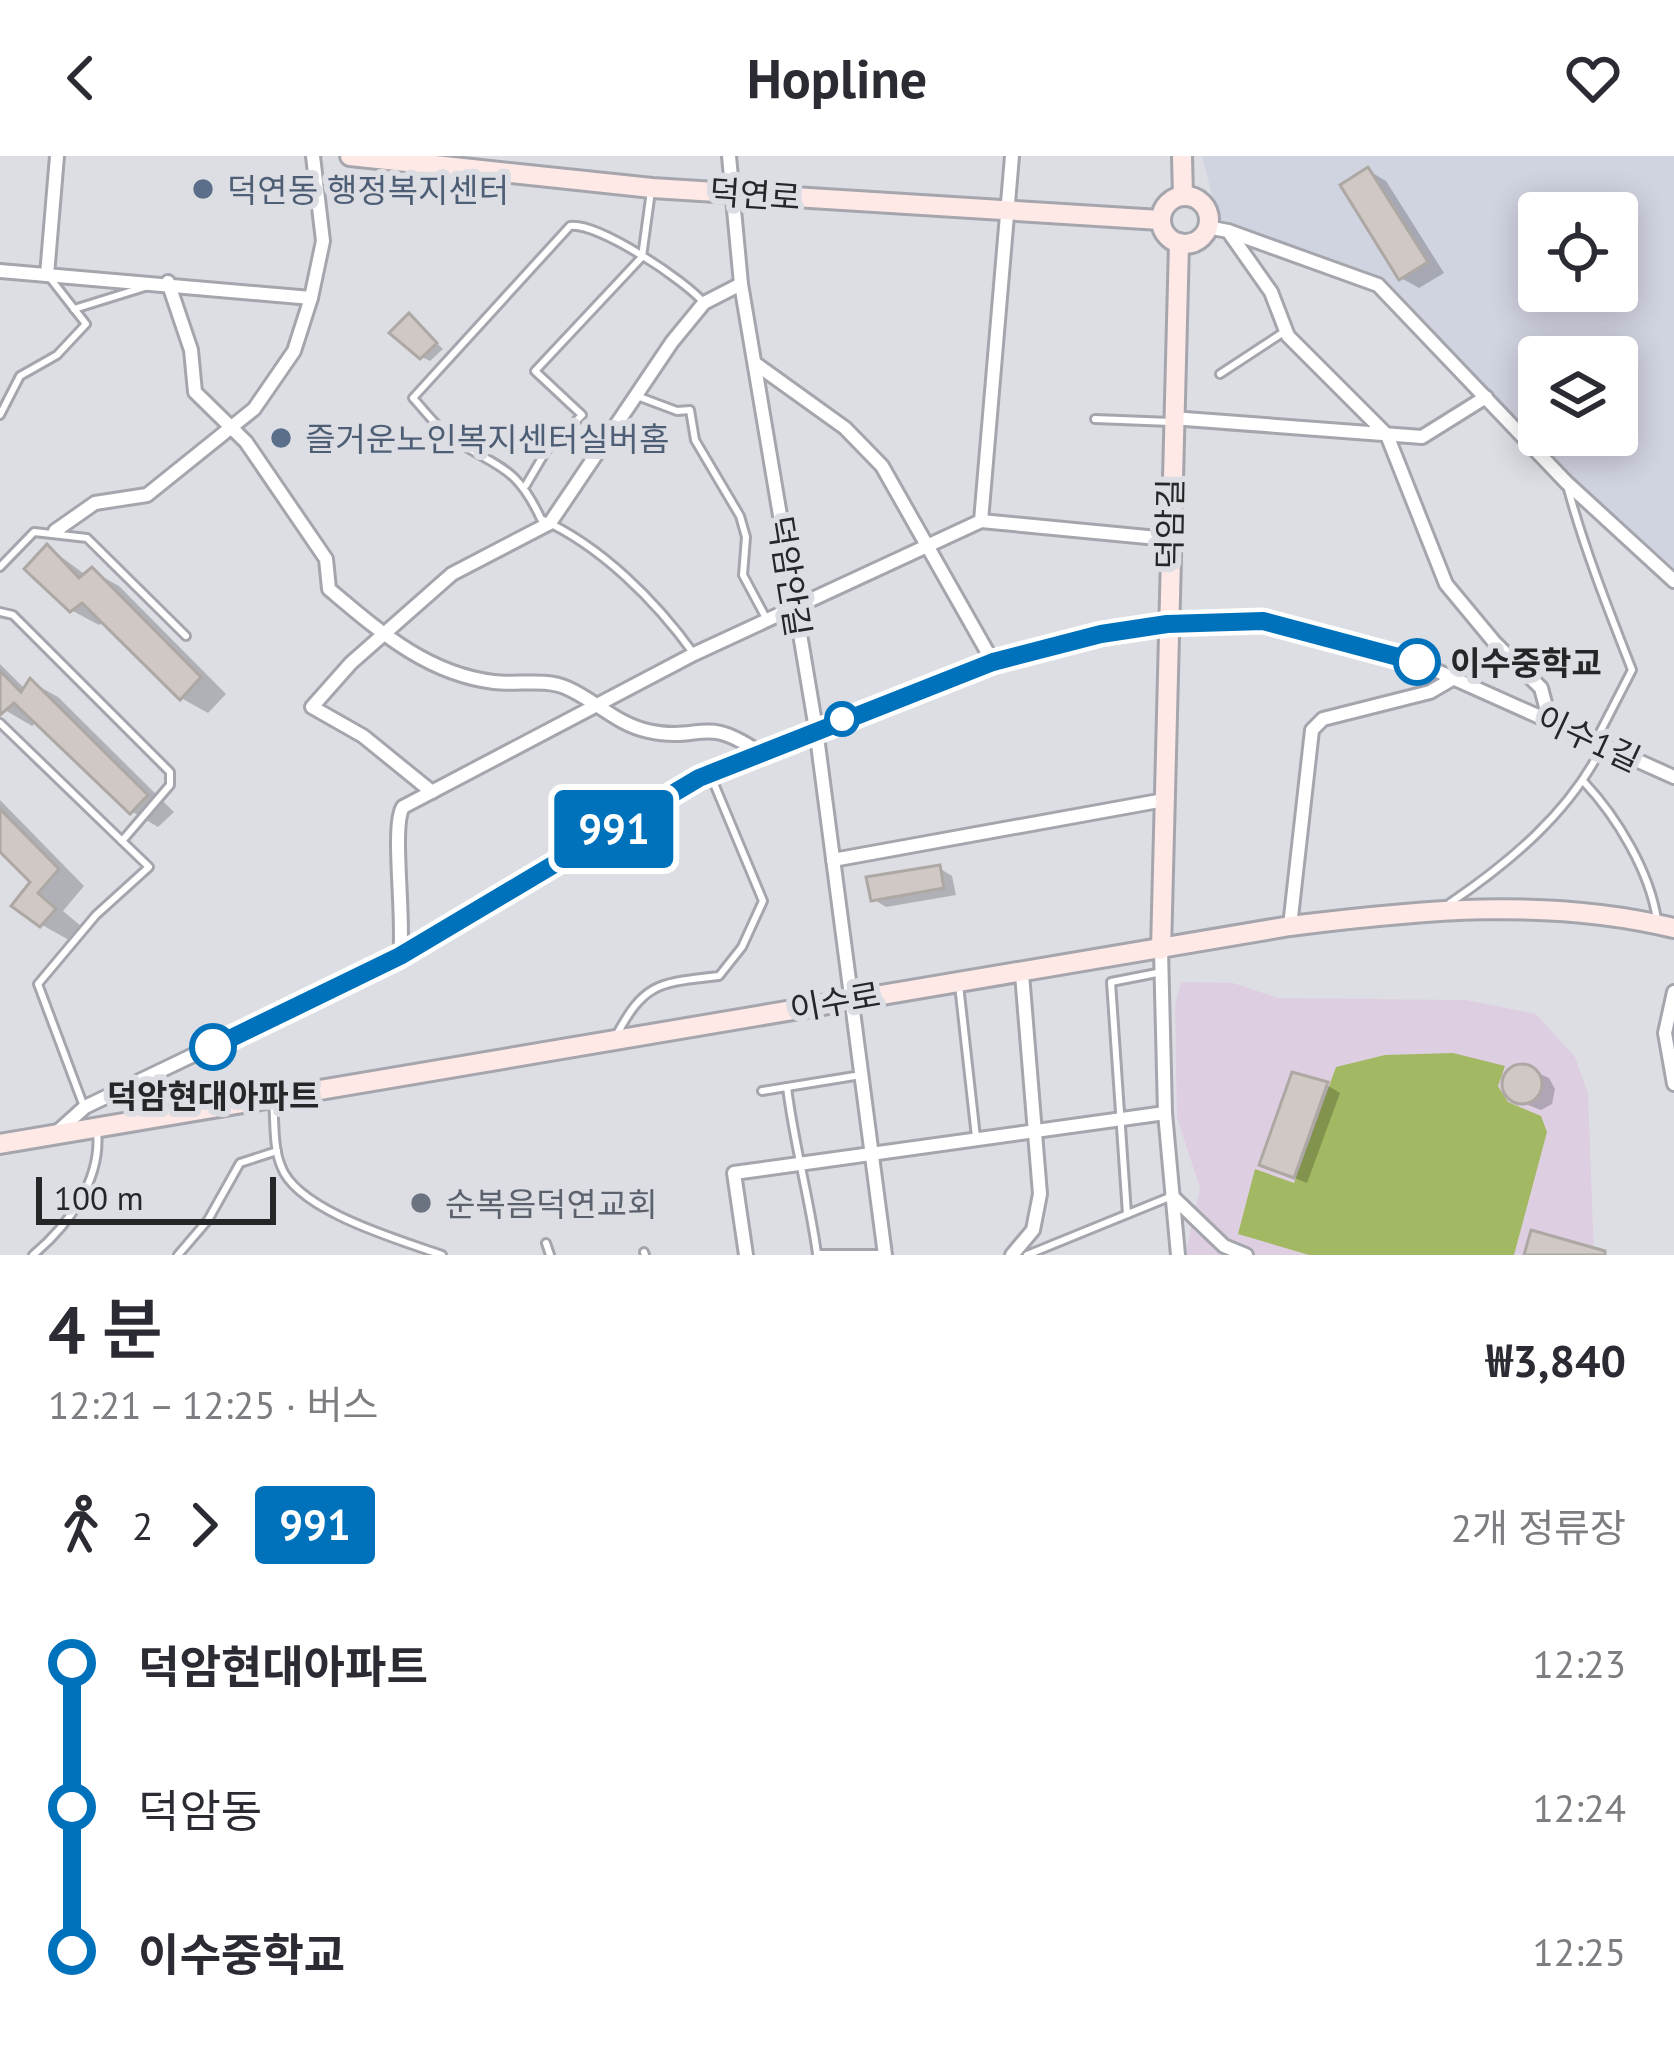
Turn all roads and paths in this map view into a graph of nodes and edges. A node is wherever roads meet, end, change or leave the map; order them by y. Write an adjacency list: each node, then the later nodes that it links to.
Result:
1 (57, 156): 17 (street)
2 (314, 156): 20 (street)
3 (350, 156): 7 (street, 덕연로)
4 (728, 156): 8 (street, 덕암안길)
5 (1012, 156): 10 (street)
6 (1178, 157): 9 (street)
7 (652, 188): 8 (street, 덕연로); 15 (lane)
8 (728, 193): 10 (street, 덕연로); 19 (street, 덕암안길)
9 (1183, 196): 11 (street); 12 (street)
10 (1009, 212): 11 (street, 덕연로); 35 (street)
11 (1160, 220): 14 (street)
12 (1207, 227): 13 (street); 14 (street)
13 (1228, 231): 23 (street); 27 (street)
14 (1180, 243): 30 (street, 덕암길)
15 (642, 257): 21 (lane); 34 (lane); 34 (lane)
16 (0, 271): 17 (street)
17 (47, 275): 18 (street); 22 (lane)
18 (164, 282): 20 (street); 22 (lane); 31 (street)
19 (741, 284): 21 (street); 24 (street, 덕암안길)
20 (310, 298): 31 (street)
21 (704, 303): 26 (street)
22 (74, 309): 28 (lane)
23 (1287, 330): 25 (lane); 32 (street)
24 (755, 363): 39 (street); 42 (street, 덕암안길)
25 (1220, 374)
26 (637, 396): 36 (street); 44 (lane)
27 (1486, 397): 32 (street); 33 (street)
28 (0, 415)
29 (1095, 419): 30 (lane)
30 (1171, 420): 32 (street); 38 (street, 덕암길)
31 (231, 427): 37 (street); 46 (street)
32 (1388, 435): 52 (street)
33 (1566, 482): 41 (street); 55 (lane)
34 (526, 485): 36 (lane)
35 (981, 521): 38 (street); 39 (street)
36 (550, 523): 46 (street); 48 (lane)
37 (55, 531): 40 (lane); 47 (lane)
38 (1168, 539): 45 (street, 덕암길)
39 (928, 544): 42 (street); 49 (street)
40 (0, 567)
41 (1674, 581)
42 (794, 608): 44 (street); 54 (street, 덕암안길)
43 (0, 612): 63 (lane)
44 (766, 620): 48 (street)
45 (1167, 624): 49 (street, 이수1길); 50 (street, 이수1길); 62 (street, 덕암길)
46 (386, 633): 51 (street); 61 (street)
47 (186, 636)
48 (694, 654): 51 (street)
49 (993, 662): 54 (street, 이수1길)
50 (1454, 678): 52 (street, 이수1길); 66 (street)
51 (598, 707): 56 (street); 61 (street)
52 (1549, 718): 55 (street, 이수1길)
53 (0, 723): 63 (lane)
54 (816, 729): 56 (street, 이수1길); 64 (street, 덕암안길)
55 (1600, 742): 59 (street, 이수1길); 60 (lane)
56 (760, 753): 58 (street, 이수1길)
57 (1674, 758): 59 (street)
58 (710, 774): 69 (street, 이수1길); 75 (lane)
59 (1670, 775)
60 (1584, 782): 65 (lane); 67 (lane)
61 (432, 792): 69 (street)
62 (1164, 800): 64 (street); 68 (street, 덕암길)
63 (122, 841): 81 (lane)
64 (833, 860): 74 (street, 덕암안길)
65 (1445, 907): 66 (street, 이수로); 67 (street, 이수로)
66 (1290, 926): 68 (street, 이수로)
67 (1666, 926)
68 (1161, 950): 70 (street); 71 (street, 이수로)
69 (400, 956): 81 (street, 이수1길)
70 (1162, 972): 82 (street); 83 (lane)
71 (1022, 974): 72 (street, 이수로); 84 (street)
72 (959, 983): 74 (street, 이수로); 87 (lane)
73 (1674, 992): 77 (street)
74 (851, 997): 75 (street, 이수로); 76 (street, 덕암안길)
75 (613, 1043): 80 (street, 이수로)
76 (861, 1075): 78 (lane); 89 (street, 덕암안길)
77 (1674, 1084)
78 (787, 1087): 79 (lane); 91 (lane)
79 (762, 1091)
80 (273, 1101): 85 (street, 이수로); 90 (lane)
81 (85, 1108): 86 (street, 이수1길)
82 (1166, 1113): 83 (street); 92 (street)
83 (1120, 1118): 84 (street); 93 (lane)
84 (1037, 1128): 87 (street); 102 (street)
85 (97, 1129): 86 (street, 이수로); 97 (lane)
86 (53, 1136): 88 (street, 이수로)
87 (976, 1136): 89 (street)
88 (0, 1144)
89 (871, 1150): 91 (street); 96 (street, 덕암안길)
90 (277, 1151): 98 (lane); 99 (lane)
91 (796, 1163): 96 (lane); 101 (street)
92 (1172, 1196): 93 (lane); 95 (street); 104 (street)
93 (1126, 1214): 103 (lane)
94 (546, 1243): 100 (lane)
95 (1229, 1251): 105 (street)
96 (885, 1254)
97 (33, 1255)
98 (178, 1255)
99 (442, 1255)
100 (550, 1255)
101 (746, 1255)
102 (1012, 1255)
103 (1027, 1255)
104 (1178, 1255)
105 (1246, 1255)

